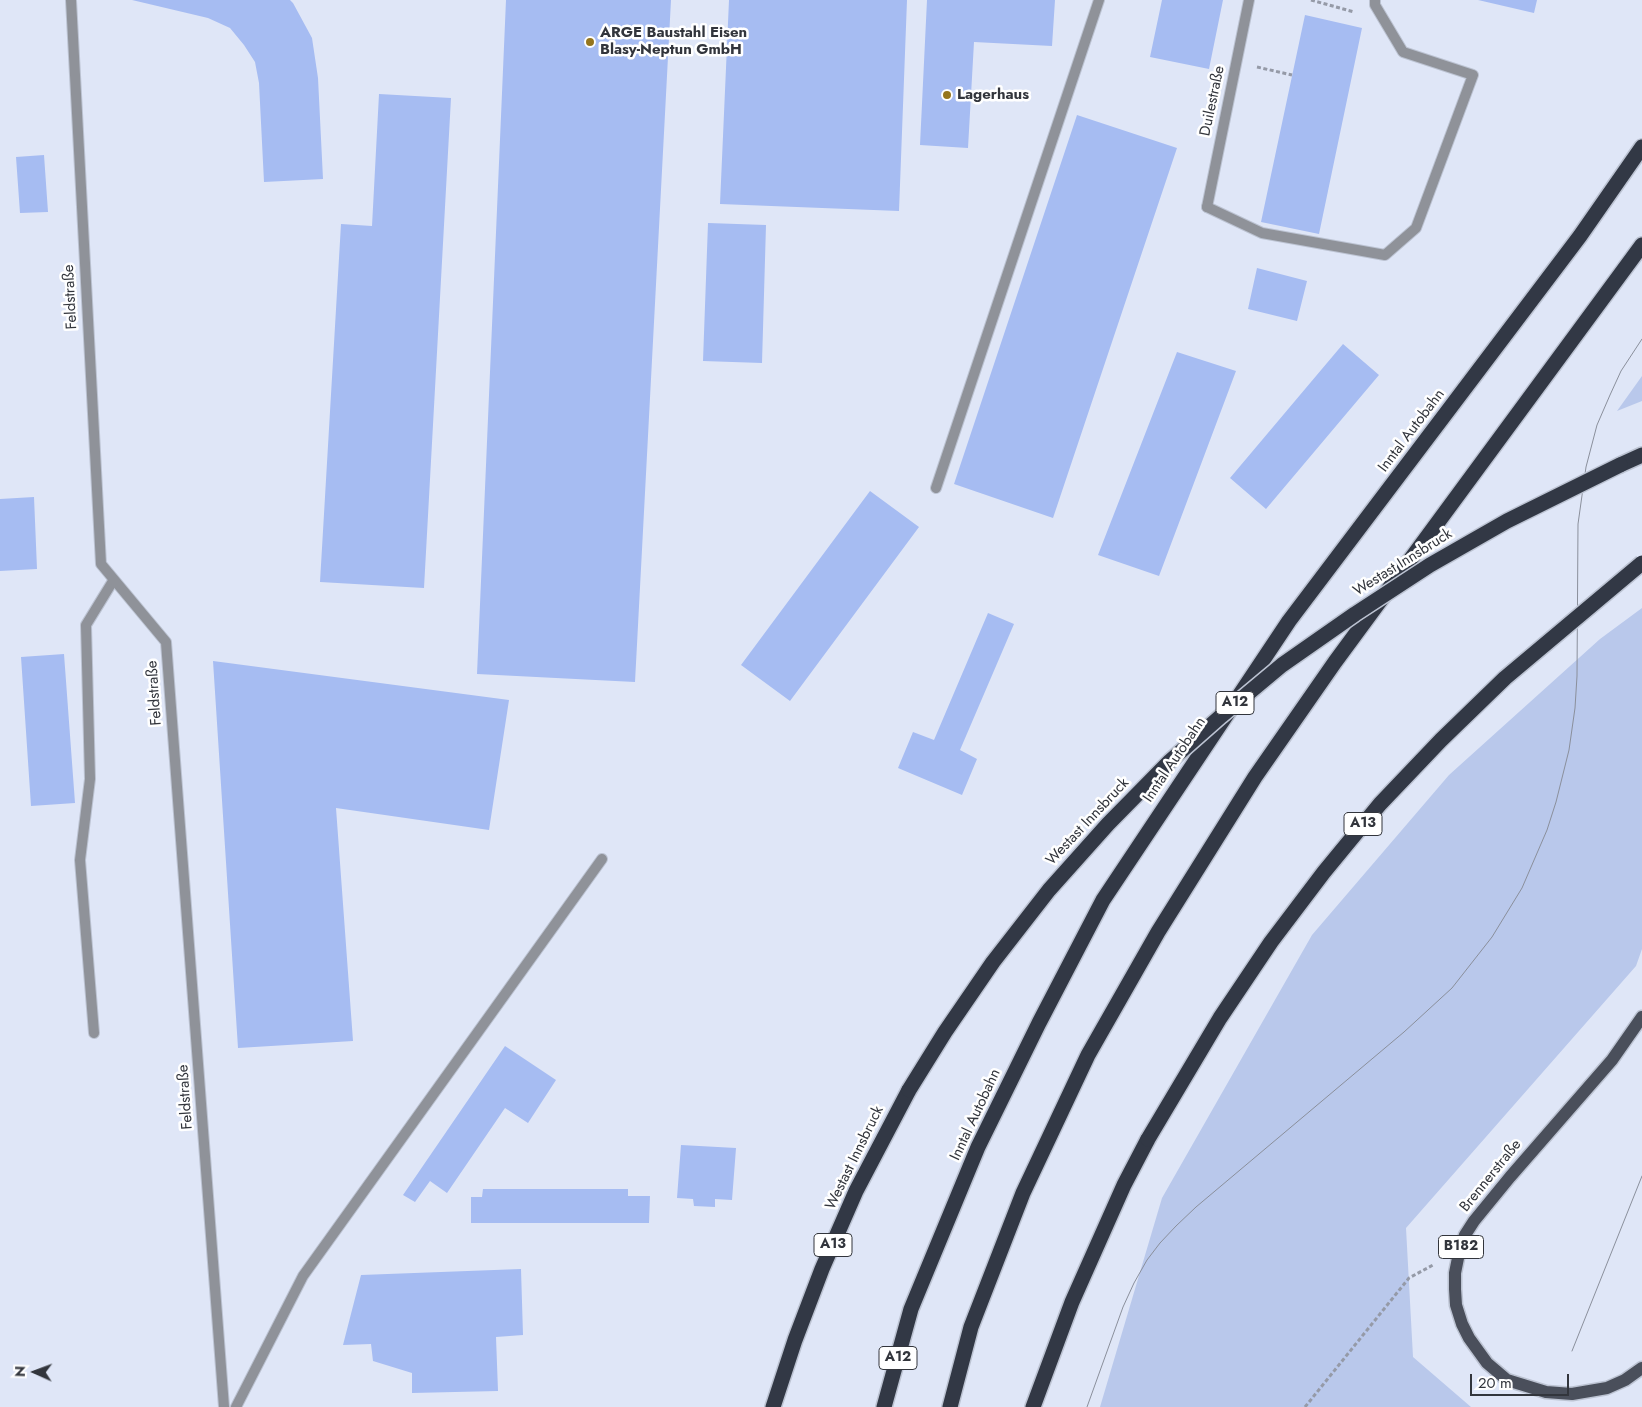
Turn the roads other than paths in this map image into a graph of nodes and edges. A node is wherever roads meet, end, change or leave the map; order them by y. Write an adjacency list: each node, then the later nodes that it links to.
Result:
1 (70, 0): 10 (street, Feldstraße)
2 (1099, 0): 8 (street)
3 (1249, 0): 4 (street, Duilestraße)
4 (1375, 2)
5 (1642, 146): 18 (highway, Inntal Autobahn / A12)
6 (1642, 245): 19 (highway)
7 (1642, 455): 17 (highway, Westast Innsbruck / A13, bridge)
8 (936, 488)
9 (1642, 563): 20 (highway, A13, bridge)
10 (113, 580): 13 (street); 15 (street, Feldstraße)
11 (602, 859): 16 (street)
12 (1642, 1017): 14 (main road, Brennerstraße / B182)
13 (94, 1033)
14 (1642, 1368)
15 (224, 1407)
16 (236, 1407)
17 (773, 1407)
18 (884, 1407)
19 (950, 1407)
20 (1033, 1407)

